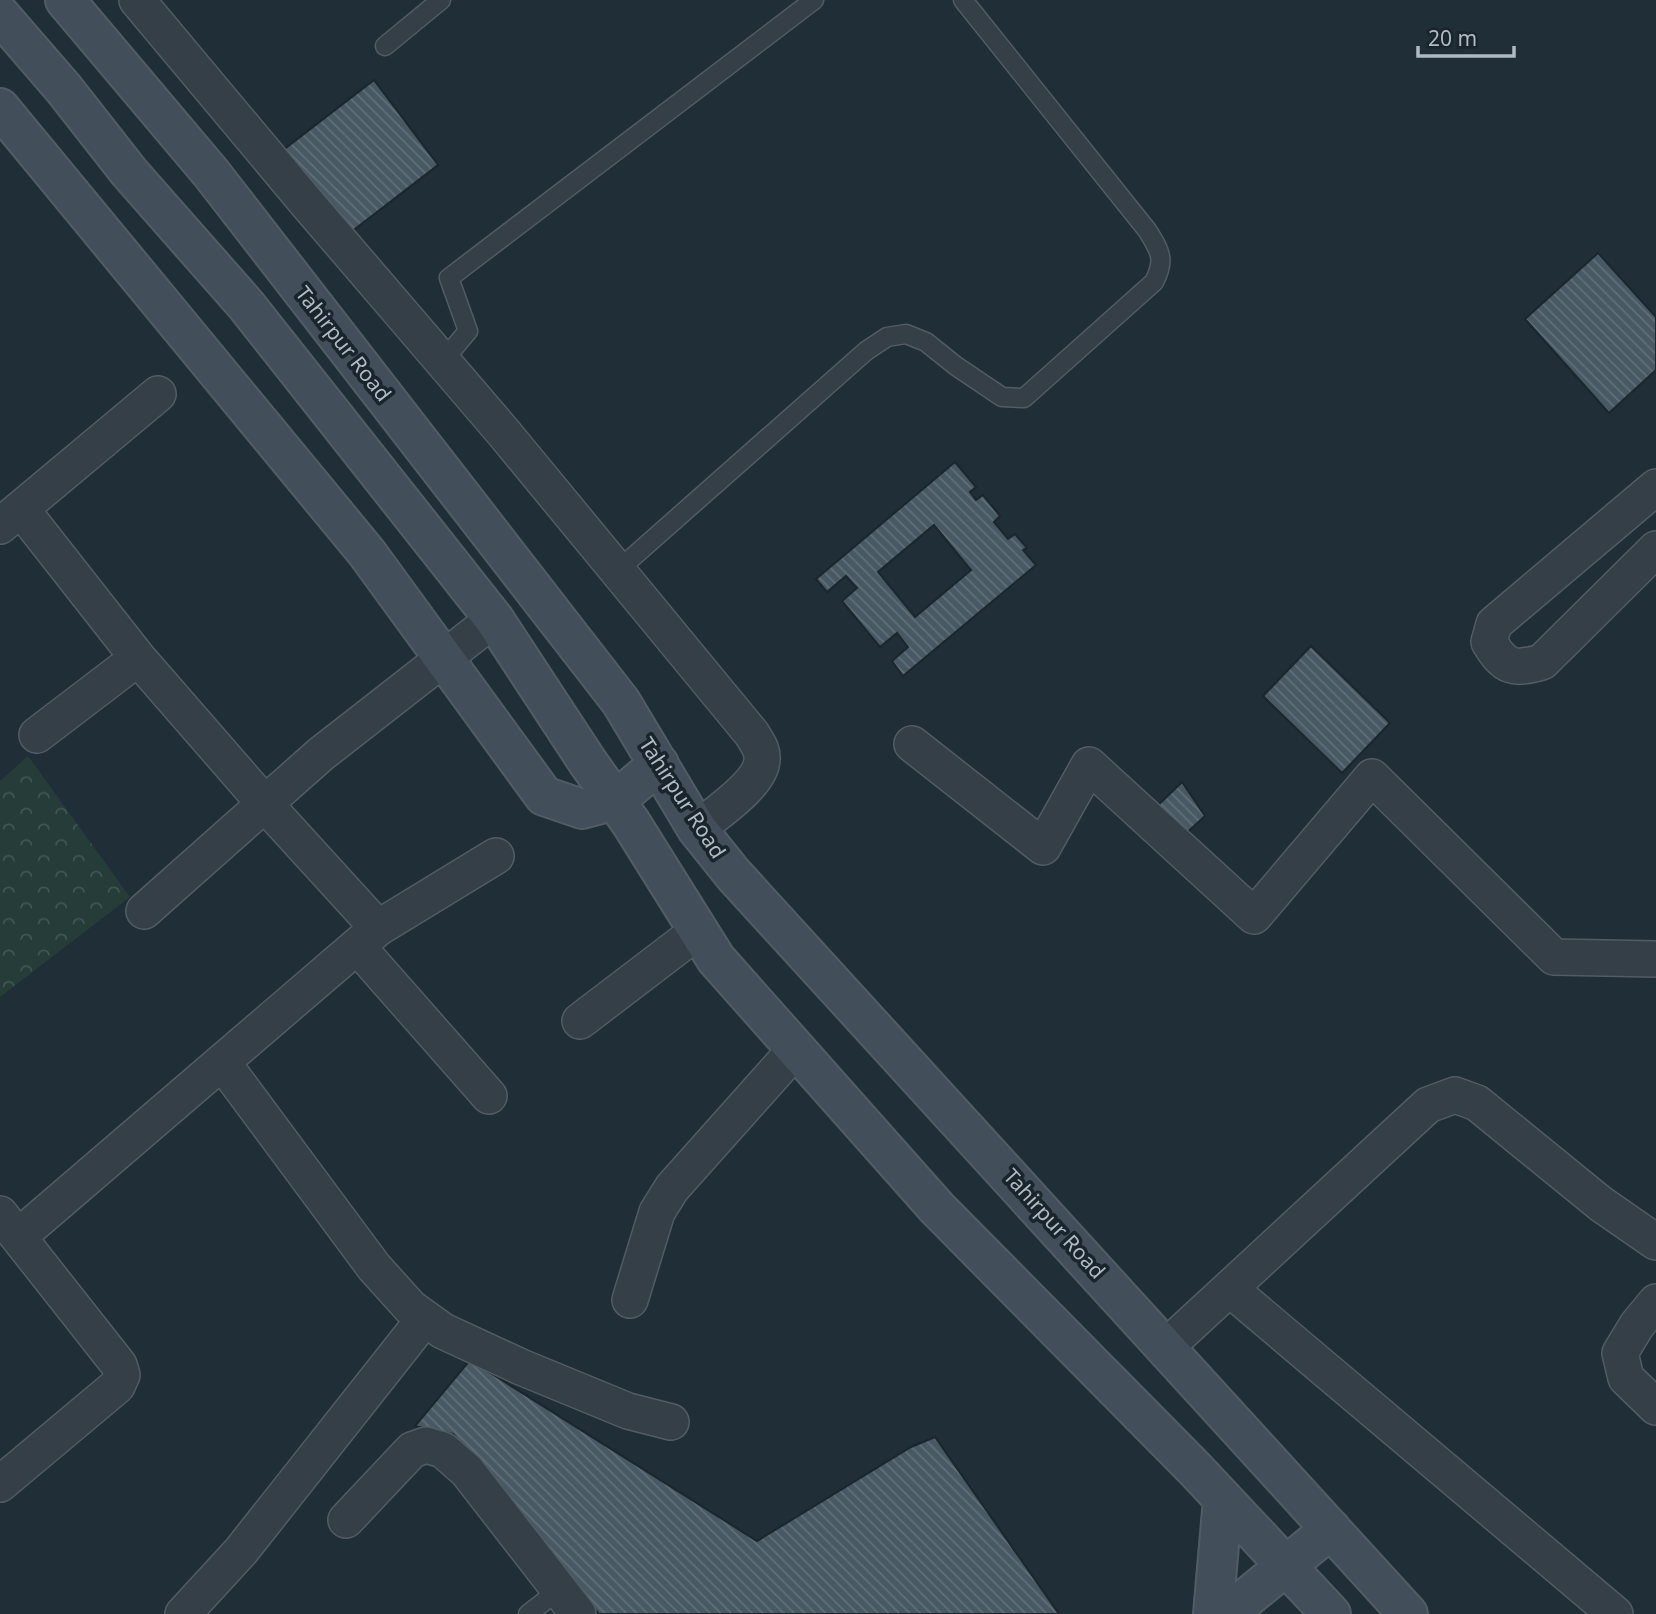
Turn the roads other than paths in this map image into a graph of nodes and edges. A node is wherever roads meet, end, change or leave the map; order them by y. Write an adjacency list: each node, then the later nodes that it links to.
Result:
1 (65, 0): 8 (main road, Tahirpur Road)
2 (137, 0): 11 (street)
3 (441, 0): 7 (lane)
4 (814, 0): 11 (lane)
5 (963, 0): 16 (lane)
6 (0, 15): 9 (main road)
7 (385, 46)
8 (107, 51): 9 (main road); 22 (main road, Tahirpur Road)
9 (64, 89): 17 (main road)
10 (0, 108): 19 (main road)
11 (442, 362): 16 (street)
12 (158, 394): 14 (street)
13 (1656, 487): 15 (street)
14 (11, 517): 18 (street)
15 (1656, 549)
16 (617, 571): 25 (street)
17 (494, 619): 19 (street); 23 (main road)
18 (138, 658): 20 (street); 24 (street)
19 (444, 658): 23 (main road); 24 (street)
20 (37, 735)
21 (912, 744): 30 (street)
22 (659, 764): 23 (main road); 25 (main road, Tahirpur Road)
23 (616, 800): 28 (main road)
24 (265, 804): 27 (street); 29 (street)
25 (697, 829): 41 (main road, Tahirpur Road)
26 (496, 856): 29 (street)
27 (144, 911)
28 (698, 931): 31 (street); 32 (main road)
29 (368, 937): 33 (street); 34 (street)
30 (1656, 959)
31 (580, 1021)
32 (796, 1049): 38 (street); 45 (main road)
33 (222, 1062): 35 (street); 40 (street)
34 (489, 1096)
35 (9, 1226): 44 (street)
36 (1656, 1242): 37 (street)
37 (1230, 1289): 41 (street); 56 (street)
38 (630, 1300)
39 (1656, 1303): 42 (street)
40 (425, 1318): 43 (street); 50 (street)
41 (1167, 1347): 47 (main road, Tahirpur Road)
42 (1656, 1407)
43 (671, 1422)
44 (0, 1484)
45 (1223, 1499): 48 (main road); 52 (main road)
46 (346, 1520): 49 (street)
47 (1331, 1529): 48 (main road); 55 (main road, Tahirpur Road)
48 (1286, 1566): 53 (main road); 54 (main road)
49 (569, 1602): 51 (lane)
50 (183, 1614)
51 (528, 1614)
52 (1213, 1614)
53 (1227, 1614)
54 (1331, 1614)
55 (1408, 1614)
56 (1615, 1614)

